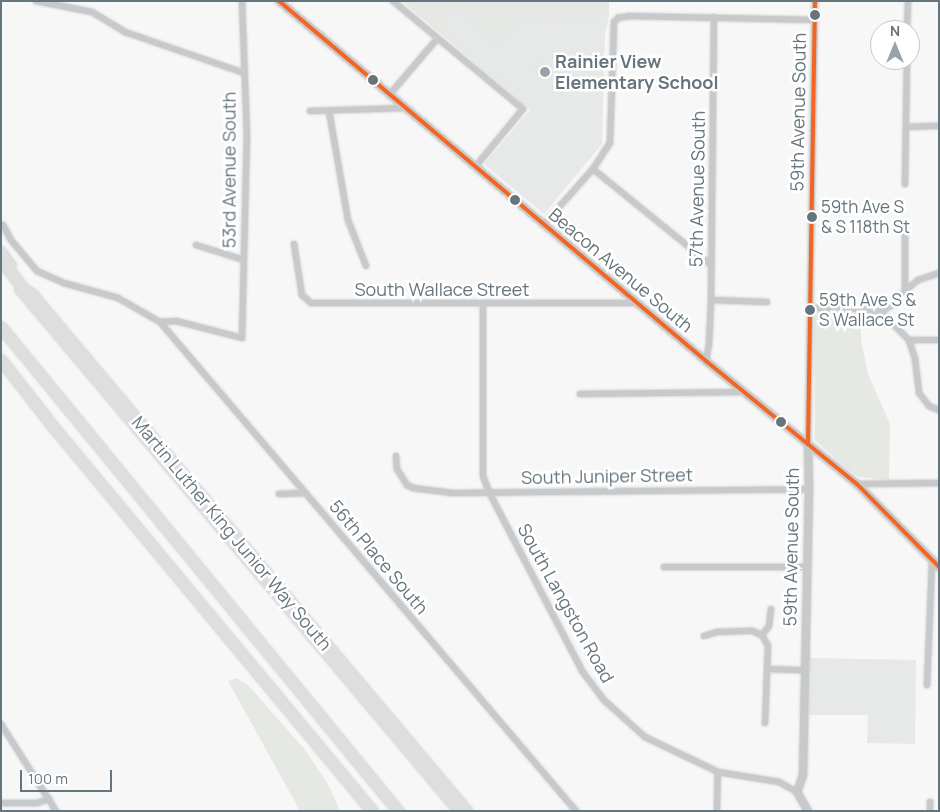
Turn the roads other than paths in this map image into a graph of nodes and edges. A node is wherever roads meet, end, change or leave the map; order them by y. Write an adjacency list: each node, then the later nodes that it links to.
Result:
1 (36, 1): 7 (street)
2 (242, 1): 13 (street, 53rd Avenue South)
3 (279, 1): 14 (street, Beacon Avenue South)
4 (393, 1): 11 (street)
5 (815, 1): 9 (street, 59th Avenue South)
6 (908, 1): 10 (street)
7 (65, 4): 13 (street)
8 (714, 17): 9 (street); 21 (street); 31 (street, 57th Avenue South)
9 (815, 20): 41 (street, 59th Avenue South)
10 (907, 20)
11 (437, 39): 14 (street); 20 (street)
12 (907, 70): 19 (street)
13 (244, 73): 30 (street, 53rd Avenue South)
14 (390, 94): 15 (street, Beacon Avenue South)
15 (406, 108): 17 (street); 20 (street, Beacon Avenue South)
16 (310, 111): 17 (street)
17 (329, 111): 32 (street)
18 (939, 126): 19 (street)
19 (906, 127): 22 (street)
20 (475, 167): 23 (street, Beacon Avenue South)
21 (593, 169): 23 (street); 31 (street)
22 (905, 184)
23 (543, 224): 39 (street, Beacon Avenue South)
24 (3, 225): 43 (street)
25 (905, 235): 35 (street)
26 (294, 244): 40 (street, South Wallace Street)
27 (196, 245): 30 (street)
28 (1, 251): 36 (main road, Martin Luther King Junior Way South)
29 (1, 260): 36 (highway)
30 (244, 260): 43 (street, 53rd Avenue South)
31 (710, 264): 37 (street, 57th Avenue South)
32 (366, 266)
33 (1, 267): 80 (main road, Martin Luther King Junior Way South)
34 (939, 273): 35 (street)
35 (905, 291): 42 (street)
36 (34, 296): 81 (main road, Martin Luther King Junior Way South)
37 (711, 300): 38 (street); 48 (street, 57th Avenue South)
38 (767, 302)
39 (637, 303): 40 (street, South Wallace Street); 48 (street, Beacon Avenue South)
40 (483, 304): 57 (street, South Langston Road)
41 (810, 308): 42 (street); 52 (street, 59th Avenue South)
42 (881, 312): 45 (street)
43 (160, 322): 59 (street, 56th Place South)
44 (1, 327): 79 (highway)
45 (909, 340): 46 (street); 51 (street)
46 (939, 340)
47 (1, 360): 78 (highway)
48 (706, 361): 49 (street, Beacon Avenue South)
49 (744, 392): 50 (street); 52 (street, Beacon Avenue South)
50 (580, 394)
51 (939, 410)
52 (808, 444): 55 (street, Beacon Avenue South); 56 (street, 59th Avenue South)
53 (396, 456): 57 (street, South Juniper Street)
54 (939, 483): 55 (street)
55 (857, 484): 60 (street, Beacon Avenue South)
56 (809, 489): 57 (street, South Juniper Street); 63 (street, 59th Avenue South)
57 (489, 492): 72 (street, South Langston Road)
58 (279, 494): 59 (street)
59 (306, 494): 82 (street, 56th Place South)
60 (932, 559): 62 (street, Beacon Avenue South); 69 (street)
61 (664, 567): 63 (street)
62 (939, 567)
63 (806, 568): 68 (street, 59th Avenue South)
64 (771, 609): 65 (street)
65 (762, 635): 66 (street); 67 (street)
66 (704, 636)
67 (767, 669): 68 (street); 71 (street)
68 (804, 670): 73 (street, 59th Avenue South)
69 (927, 685)
70 (1, 724): 74 (street)
71 (764, 724)
72 (718, 772): 73 (street, South Langston Road); 83 (street)
73 (797, 792): 84 (street)
74 (49, 799): 76 (street); 77 (street)
75 (930, 802): 85 (street)
76 (1, 803)
77 (56, 811)
78 (372, 811)
79 (398, 811)
80 (458, 811)
81 (468, 811)
82 (576, 811)
83 (717, 811)
84 (808, 811)
85 (930, 811)

